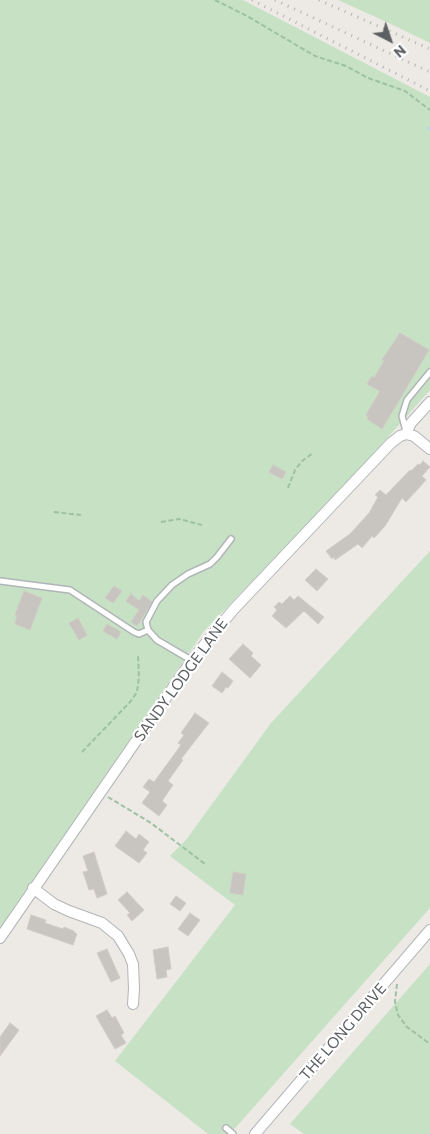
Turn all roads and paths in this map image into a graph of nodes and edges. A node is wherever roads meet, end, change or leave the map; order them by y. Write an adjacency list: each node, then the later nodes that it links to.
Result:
1 (215, 0): 2 (path)
2 (430, 110)
3 (430, 372): 5 (lane)
4 (430, 402): 5 (street, SANDY LODGE LANE)
5 (406, 434): 6 (street); 17 (street, SANDY LODGE LANE)
6 (430, 449)
7 (313, 453): 8 (path)
8 (288, 488)
9 (54, 512): 10 (path)
10 (81, 515)
11 (161, 522): 12 (path)
12 (202, 525)
13 (231, 539): 15 (lane)
14 (0, 581): 15 (lane)
15 (148, 630): 17 (lane)
16 (138, 656): 18 (path)
17 (192, 660): 19 (street, SANDY LODGE LANE)
18 (82, 752)
19 (101, 793): 20 (path); 21 (street, SANDY LODGE LANE)
20 (205, 864)
21 (33, 888): 23 (street, SANDY LODGE LANE); 25 (street)
22 (430, 930): 24 (street, THE LONG DRIVE)
23 (0, 938)
24 (394, 972): 26 (path); 29 (street, THE LONG DRIVE)
25 (133, 1004)
26 (430, 1044)
27 (226, 1128): 28 (lane)
28 (232, 1134)
29 (255, 1134)

